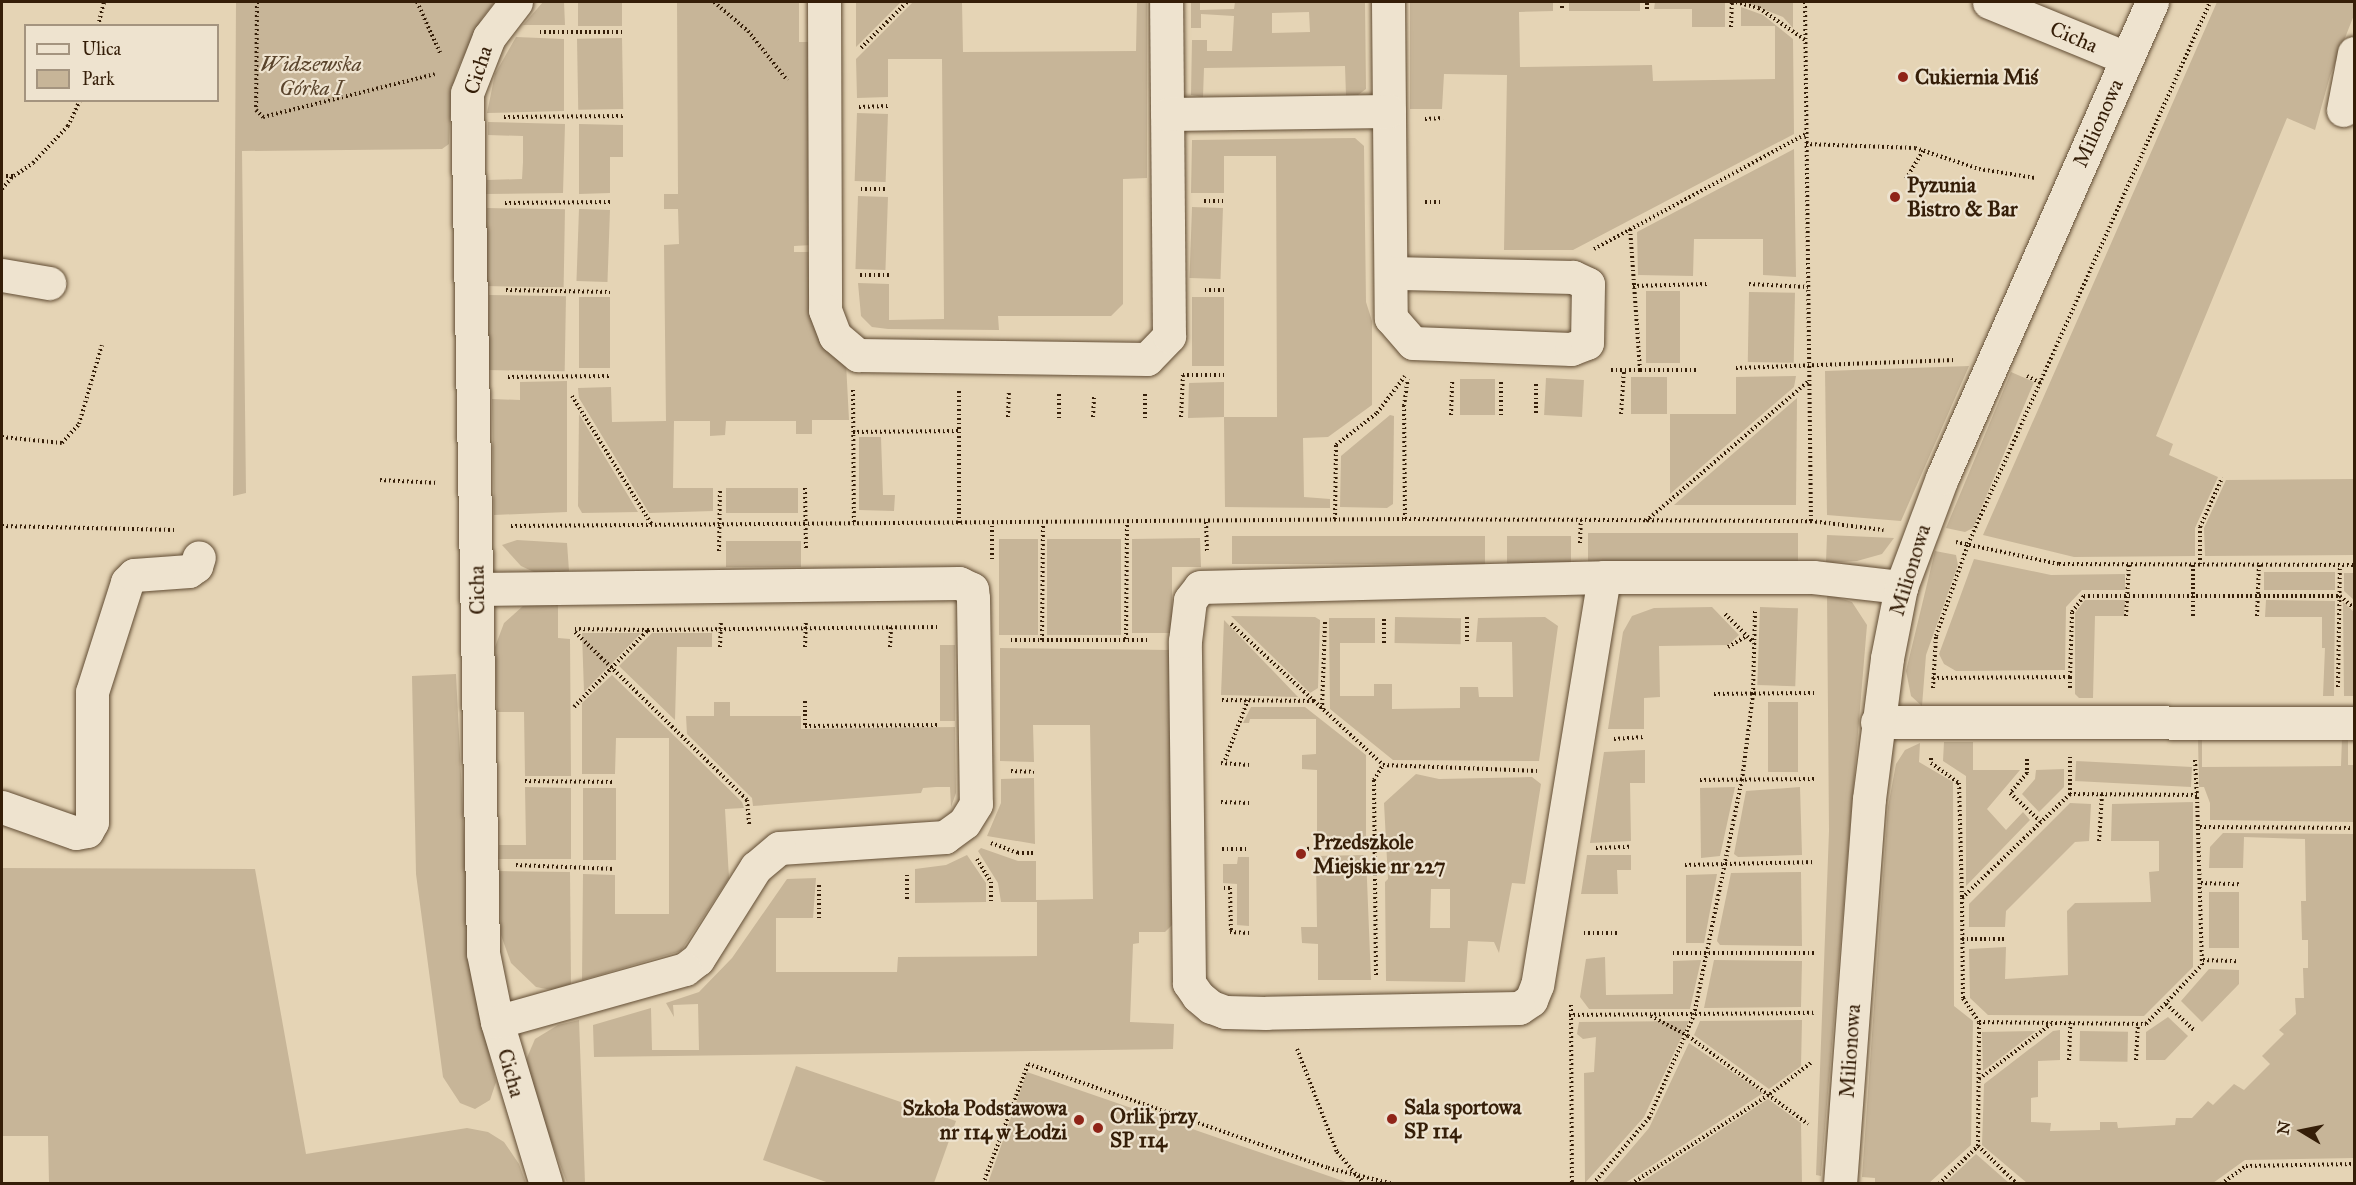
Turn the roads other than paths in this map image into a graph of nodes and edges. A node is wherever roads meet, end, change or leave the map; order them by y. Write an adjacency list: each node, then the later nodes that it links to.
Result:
1 (824, 2): 11 (street)
2 (1166, 2): 11 (street)
3 (1388, 2): 10 (street)
4 (1989, 2): 8 (street, Cicha)
5 (2152, 2): 8 (street, Milionowa)
6 (507, 14): 18 (street, Cicha)
7 (2355, 53): 9 (street)
8 (2126, 58): 17 (street, Milionowa)
9 (2343, 110)
10 (1389, 111): 11 (street); 12 (street)
11 (1167, 114)
12 (1391, 273): 12 (street)
13 (2, 275): 14 (street)
14 (49, 283)
15 (193, 544): 21 (street)
16 (1604, 577): 16 (street); 17 (street)
17 (1901, 587): 20 (street, Milionowa)
18 (477, 589): 22 (street, Cicha); 22 (street)
19 (2346, 711): 20 (street)
20 (1877, 722): 24 (street, Milionowa)
21 (2, 807)
22 (497, 1022): 23 (street, Cicha)
23 (546, 1184)
24 (1840, 1184)

